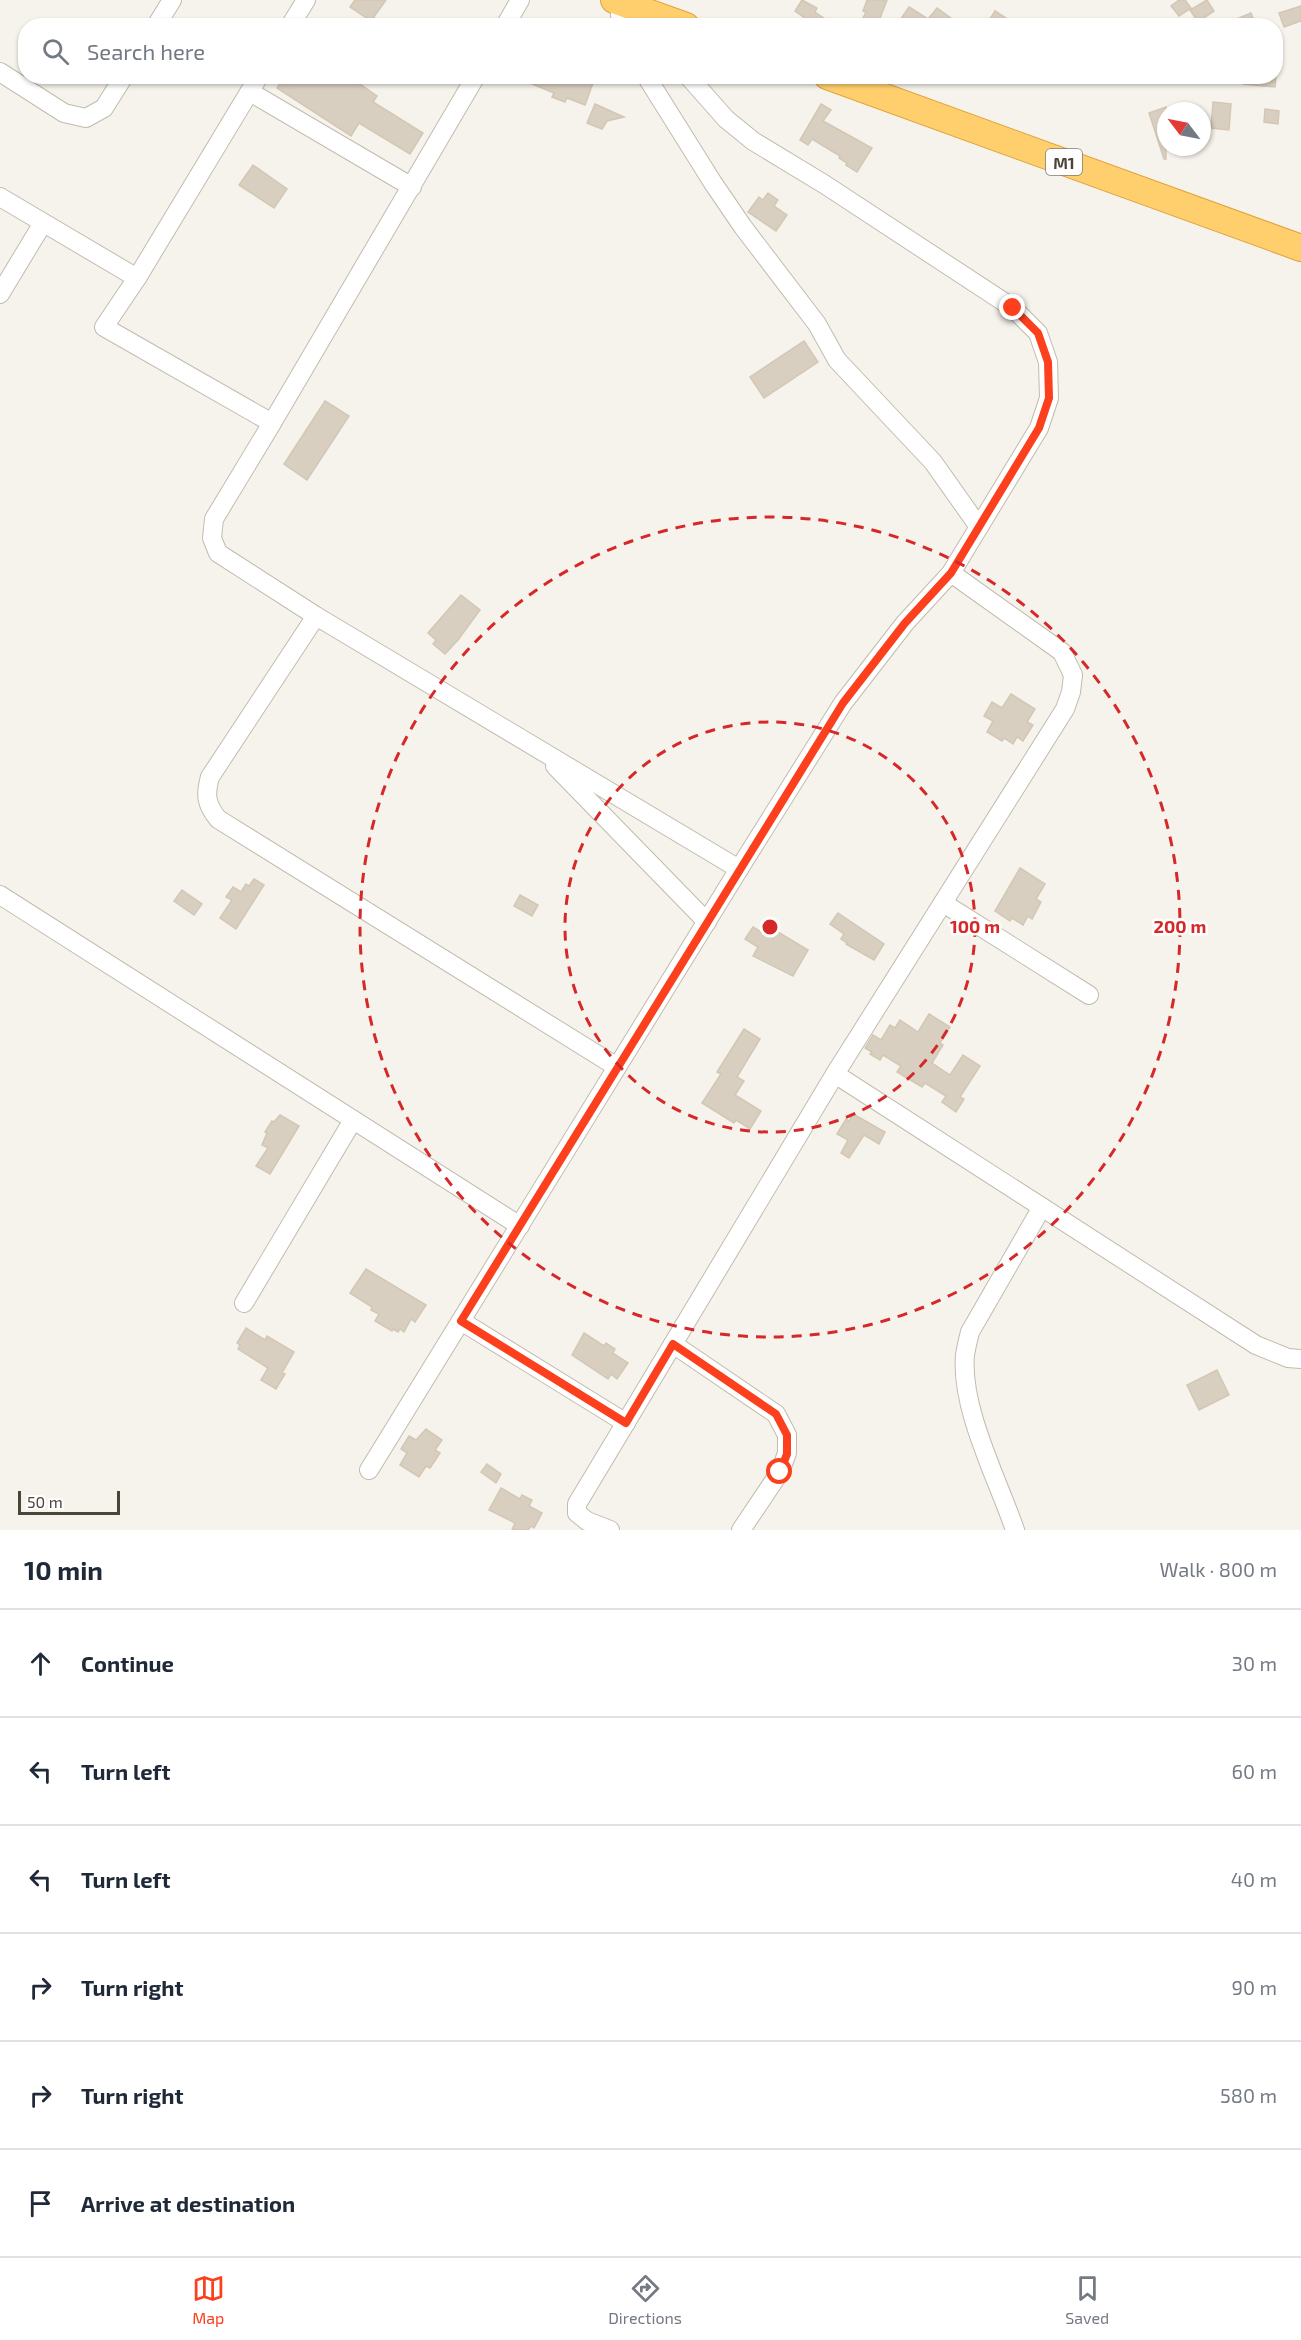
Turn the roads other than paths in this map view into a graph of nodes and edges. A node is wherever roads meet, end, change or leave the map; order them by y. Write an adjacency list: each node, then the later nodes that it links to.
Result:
1 (172, 0): 5 (street)
2 (306, 0): 6 (street)
3 (520, 0): 7 (street)
4 (618, 9): 8 (highway)
5 (161, 18)
6 (295, 18)
7 (510, 18)
8 (651, 18)
9 (0, 72): 10 (street)
10 (18, 84)
11 (19, 84): 12 (street)
12 (119, 84)
13 (255, 84): 18 (street); 22 (street)
14 (471, 84): 18 (street)
15 (651, 84): 25 (street)
16 (695, 84): 25 (street)
17 (849, 84): 21 (highway, M1)
18 (412, 187): 24 (street)
19 (0, 197): 20 (street)
20 (43, 223): 22 (street); 23 (street)
21 (1301, 248)
22 (137, 278): 24 (street)
23 (0, 294)
24 (272, 423): 27 (street)
25 (979, 527): 26 (street)
26 (951, 573): 29 (street); 31 (street)
27 (316, 616): 28 (street); 34 (street)
28 (539, 749): 29 (street); 32 (street)
29 (740, 869): 32 (street)
30 (0, 895): 36 (street)
31 (943, 903): 33 (street); 35 (street)
32 (707, 922): 34 (street)
33 (1089, 995)
34 (617, 1068): 38 (street)
35 (835, 1074): 37 (street); 41 (street)
36 (353, 1120): 38 (street); 39 (street)
37 (1042, 1207): 42 (street); 47 (street)
38 (520, 1226): 40 (street)
39 (244, 1303)
40 (461, 1321): 43 (street); 44 (street)
41 (673, 1344): 43 (street); 46 (street)
42 (1301, 1359)
43 (626, 1423): 45 (street)
44 (369, 1470)
45 (610, 1530)
46 (741, 1530)
47 (1015, 1530)

